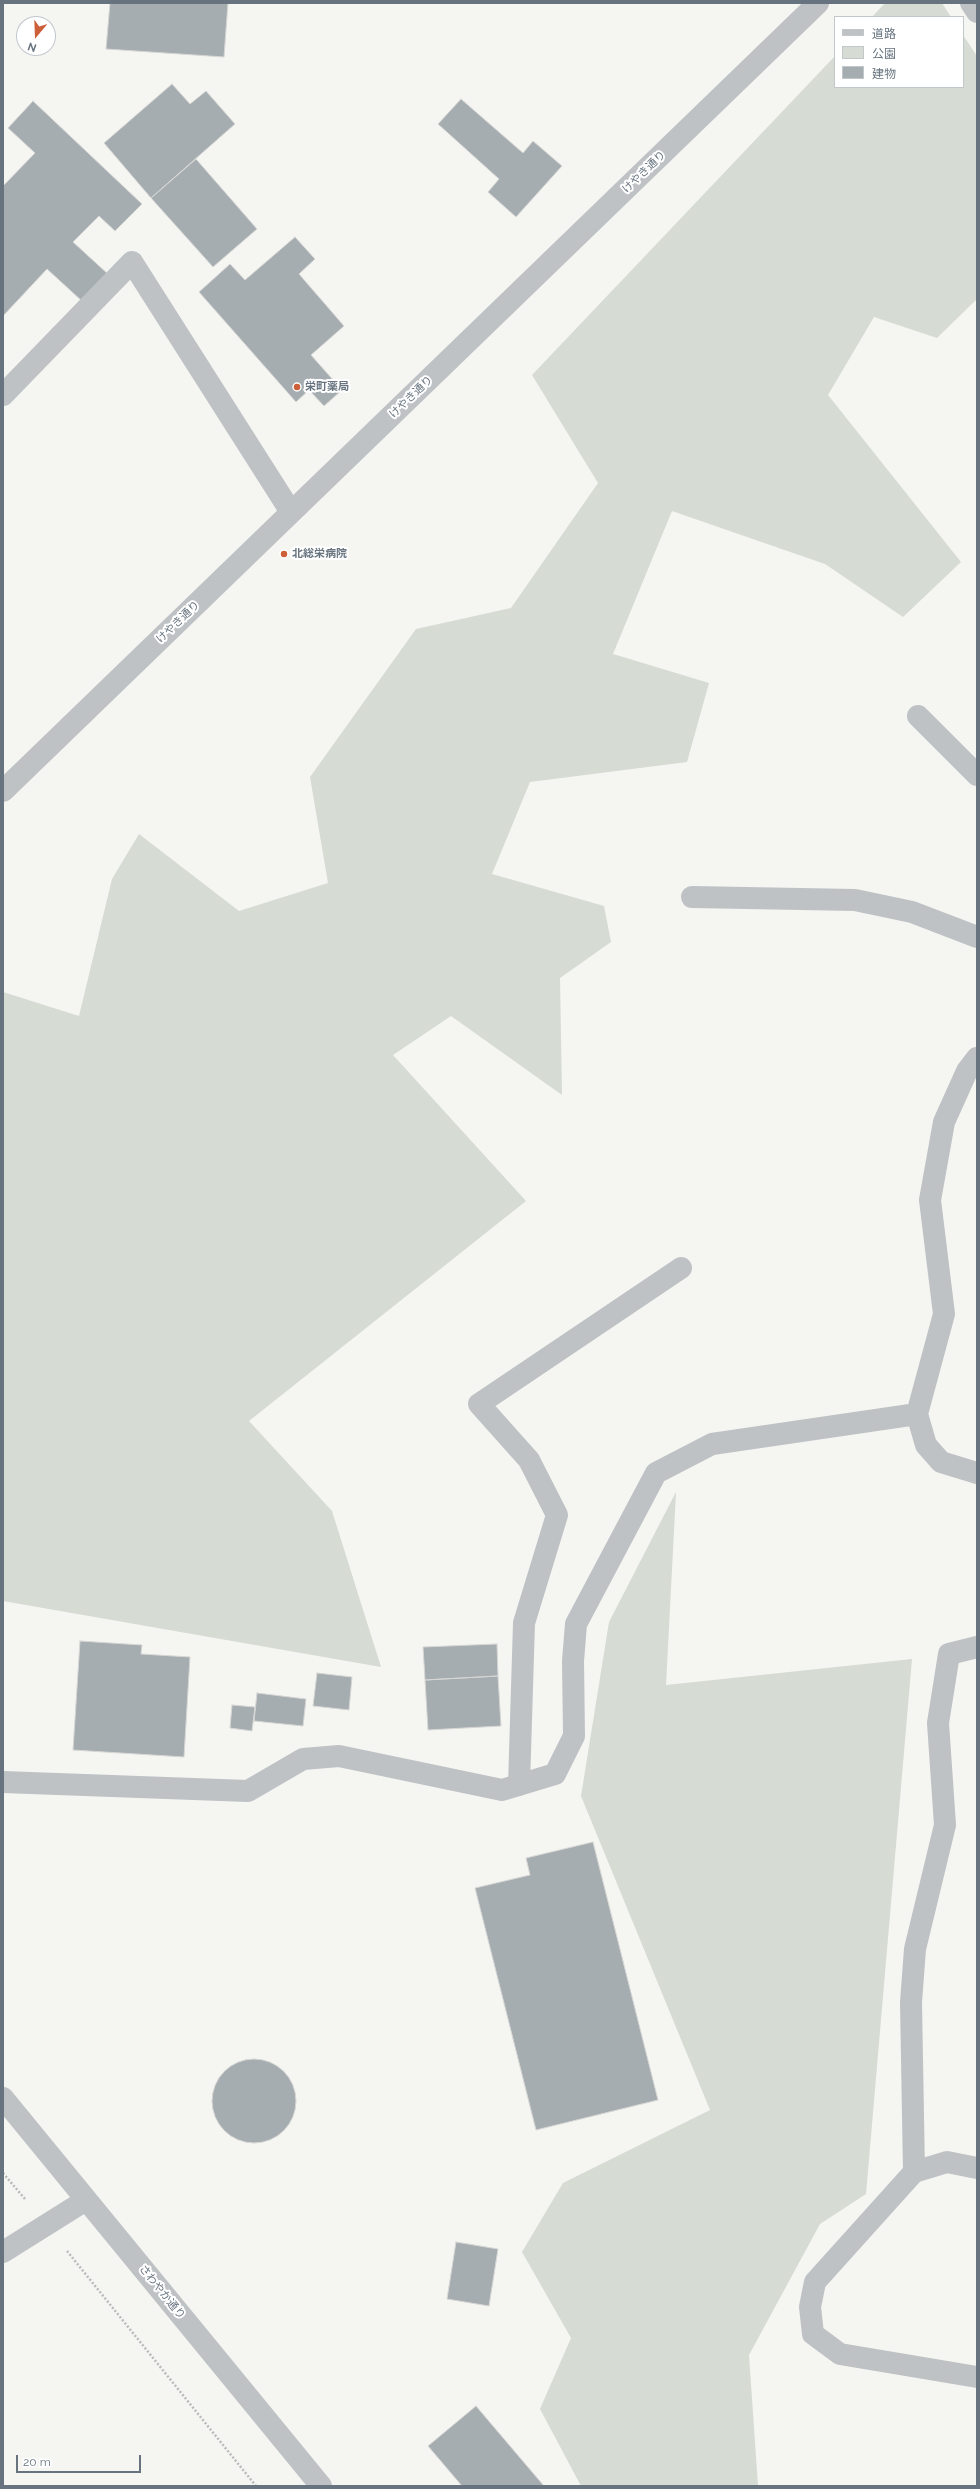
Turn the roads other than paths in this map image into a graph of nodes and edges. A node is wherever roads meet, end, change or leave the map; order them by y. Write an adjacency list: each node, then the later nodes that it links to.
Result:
1 (818, 3): 5 (street, けやき通り)
2 (971, 3): 3 (street)
3 (977, 12)
4 (3, 395): 5 (street)
5 (291, 512): 8 (street, けやき通り)
6 (918, 716): 7 (street)
7 (977, 776)
8 (3, 791)
9 (692, 897): 10 (street)
10 (977, 937)
11 (977, 1058): 13 (street)
12 (681, 1268): 17 (street)
13 (917, 1414): 14 (street); 17 (street)
14 (977, 1473)
15 (977, 1647): 20 (street)
16 (3, 1782): 17 (street)
17 (519, 1785)
18 (3, 2098): 21 (street, さわやか通り)
19 (977, 2168): 20 (street)
20 (914, 2172): 23 (street)
21 (86, 2200): 22 (street); 24 (street, さわやか通り)
22 (7, 2246)
23 (977, 2377)
24 (321, 2486)

